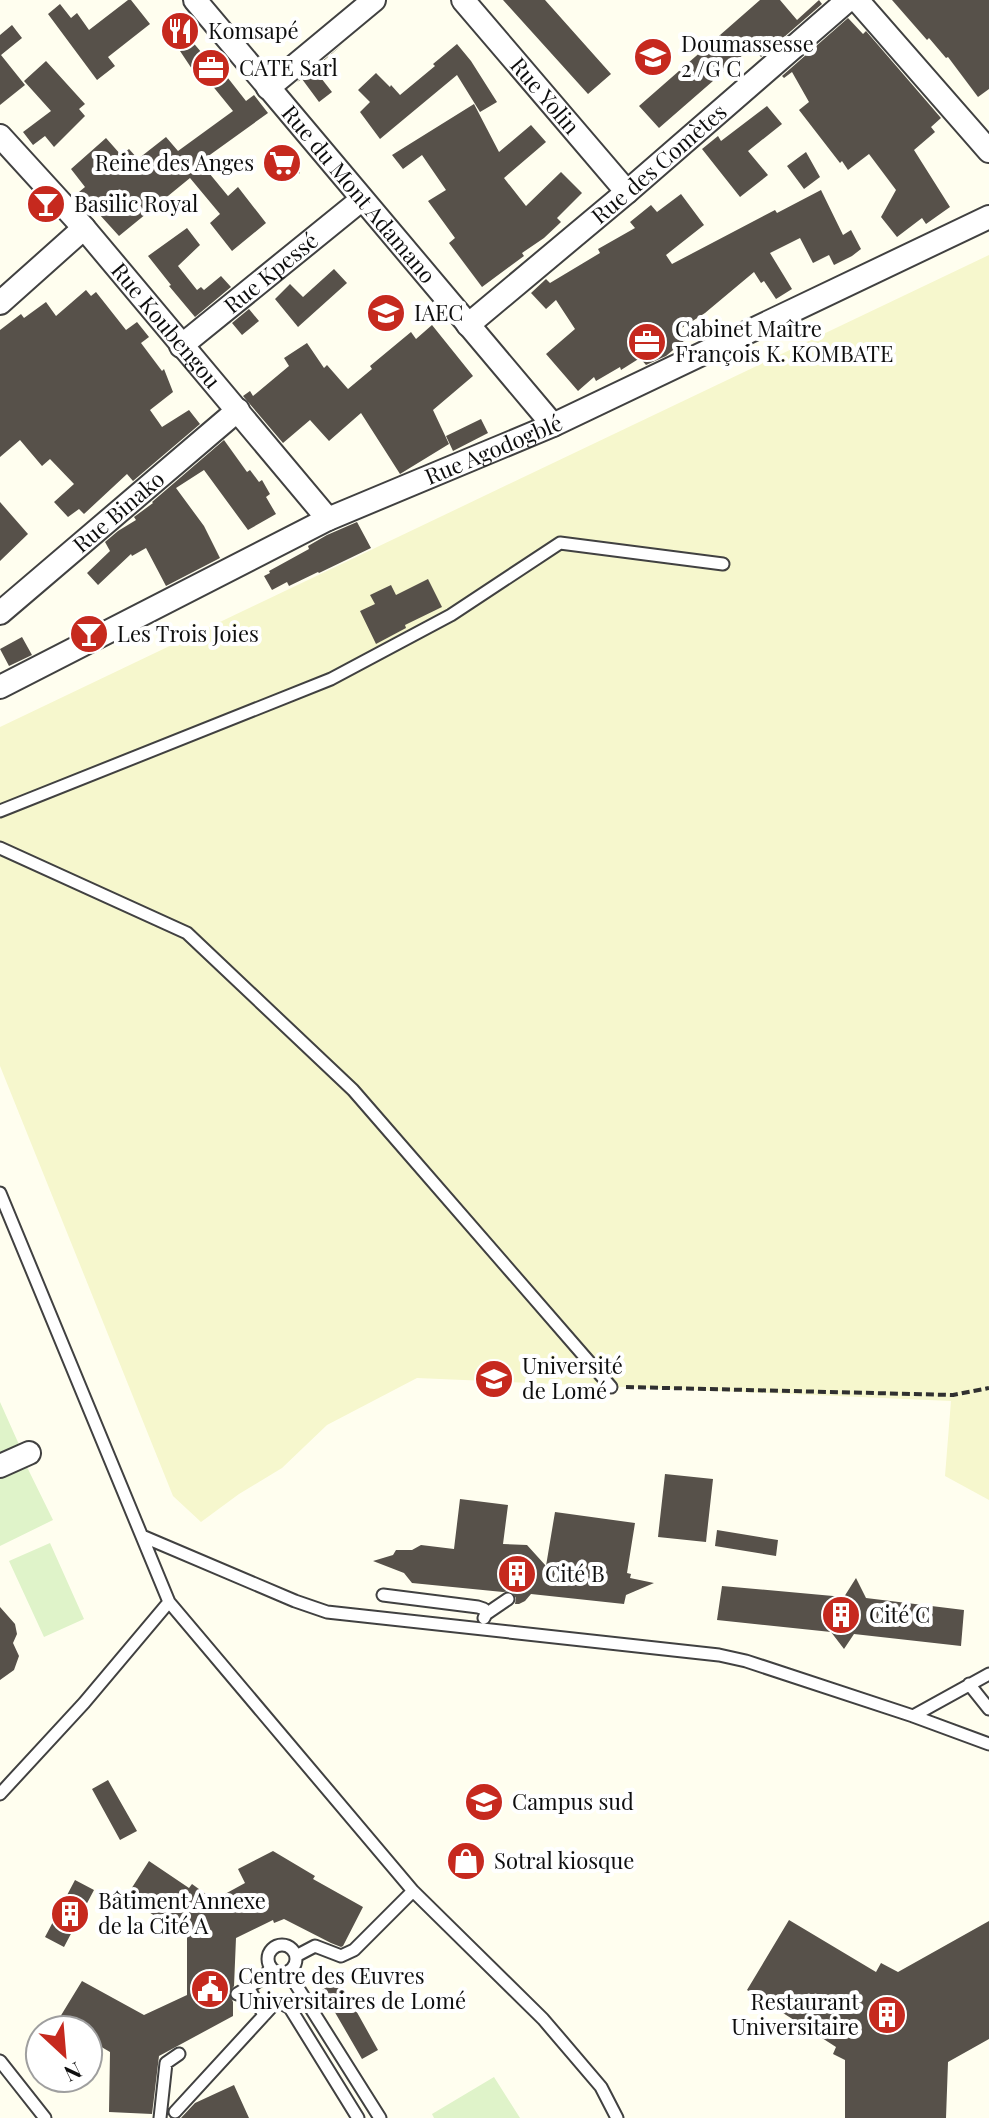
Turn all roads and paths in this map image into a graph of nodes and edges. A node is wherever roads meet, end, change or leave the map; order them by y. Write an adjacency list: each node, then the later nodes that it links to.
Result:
1 (195, 0): 6 (street, Rue du Mont Adamano)
2 (374, 0): 6 (street)
3 (463, 0): 9 (street, Rue Yolin)
4 (848, 0): 9 (street, Rue des Comètes)
5 (857, 0): 8 (street)
6 (268, 88): 10 (street, Rue du Mont Adamano)
7 (0, 136): 12 (street, Rue Koubengou)
8 (986, 143)
9 (627, 192): 14 (street, Rue des Comètes)
10 (361, 200): 14 (street, Rue du Mont Adamano); 15 (street, Rue Kpessé)
11 (989, 217): 17 (street, Rue Agodogblé)
12 (84, 228): 13 (street); 15 (street, Rue Koubengou)
13 (0, 303)
14 (468, 325): 17 (street, Rue du Mont Adamano)
15 (181, 346): 16 (street, Rue Koubengou)
16 (238, 410): 18 (street, Rue Koubengou); 20 (street, Rue Binako)
17 (553, 425): 18 (street, Rue Agodogblé)
18 (328, 519): 21 (street, Rue Agodogblé)
19 (723, 564): 22 (lane)
20 (0, 613)
21 (0, 687)
22 (0, 811)
23 (0, 848): 25 (lane)
24 (0, 1193): 29 (lane)
25 (611, 1387): 26 (path)
26 (989, 1388)
27 (29, 1453): 28 (street)
28 (0, 1466)
29 (142, 1536): 32 (lane); 34 (lane)
30 (383, 1595): 33 (lane)
31 (508, 1599): 33 (lane)
32 (169, 1602): 40 (lane); 41 (lane)
33 (486, 1614): 34 (lane)
34 (477, 1628): 38 (lane)
35 (989, 1674): 36 (lane)
36 (969, 1684): 37 (lane); 38 (lane)
37 (989, 1709)
38 (913, 1716): 39 (lane)
39 (989, 1744)
40 (0, 1794)
41 (413, 1891): 42 (lane); 55 (lane)
42 (296, 1956): 43 (lane); 44 (lane)
43 (270, 1968): 44 (lane); 45 (lane)
44 (288, 1972): 54 (lane)
45 (248, 1987): 46 (lane); 47 (lane)
46 (237, 1994)
47 (264, 2015): 50 (lane); 53 (lane)
48 (179, 2054): 52 (lane)
49 (0, 2061): 51 (lane)
50 (175, 2112)
51 (45, 2118)
52 (160, 2118)
53 (358, 2118)
54 (380, 2118)
55 (617, 2118)

